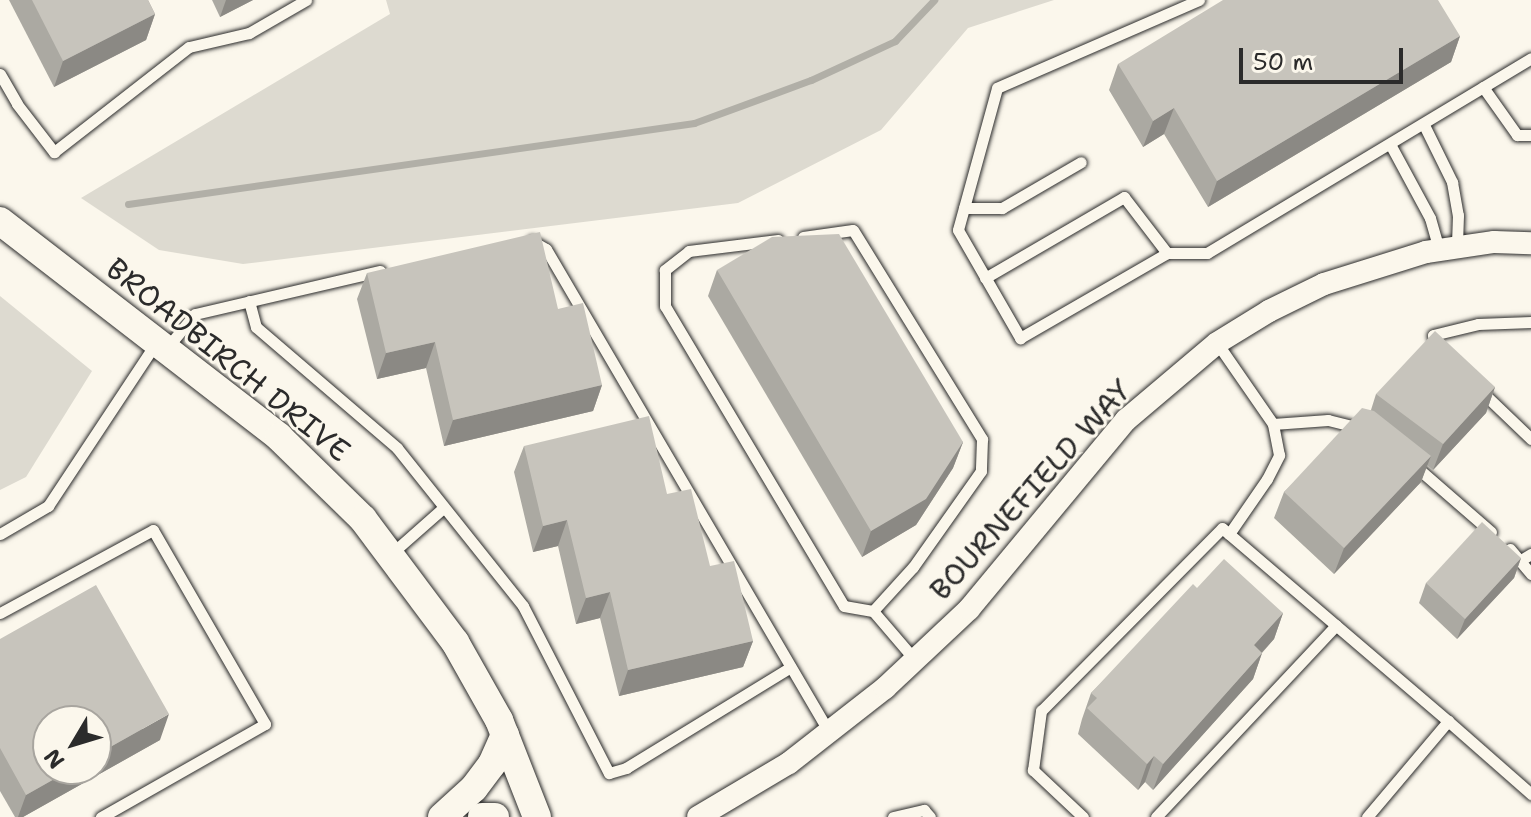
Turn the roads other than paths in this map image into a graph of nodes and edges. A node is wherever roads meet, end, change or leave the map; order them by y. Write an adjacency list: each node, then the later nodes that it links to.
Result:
1 (306, 0): 4 (lane)
2 (1199, 0): 10 (lane)
3 (1531, 58): 5 (lane)
4 (0, 74)
5 (1483, 87): 6 (lane); 7 (lane)
6 (1424, 125): 8 (lane); 14 (lane)
7 (1531, 135)
8 (1390, 144): 14 (lane); 15 (lane)
9 (1081, 162): 10 (lane)
10 (964, 208): 17 (lane)
11 (0, 221): 21 (street, BROADBIRCH DRIVE)
12 (524, 237): 38 (lane)
13 (1531, 243): 14 (street, BOURNEFIELD WAY)
14 (1448, 249): 20 (street, BOURNEFIELD WAY)
15 (1167, 253): 17 (lane); 17 (lane)
16 (387, 269): 18 (lane)
17 (985, 278)
18 (249, 301): 21 (lane); 28 (lane)
19 (1531, 322): 22 (lane)
20 (1217, 343): 24 (lane); 37 (street, BOURNEFIELD WAY)
21 (161, 346): 29 (lane); 31 (street, BROADBIRCH DRIVE)
22 (1437, 350)
23 (1468, 380): 26 (lane)
24 (1273, 424): 25 (lane); 30 (lane)
25 (1368, 429)
26 (1531, 439)
27 (1404, 457): 32 (lane)
28 (443, 508): 31 (lane); 38 (lane)
29 (0, 534)
30 (1229, 534): 36 (lane); 51 (lane)
31 (391, 554): 41 (street, BROADBIRCH DRIVE)
32 (1526, 557): 33 (lane)
33 (1531, 574)
34 (873, 611): 34 (lane); 37 (lane)
35 (0, 613): 43 (lane)
36 (1336, 625): 39 (lane); 52 (lane)
37 (915, 660): 40 (street, BOURNEFIELD WAY)
38 (791, 667): 40 (lane)
39 (1448, 721): 42 (lane); 53 (lane)
40 (829, 732): 48 (street, BOURNEFIELD WAY)
41 (505, 735): 44 (street); 47 (street, BROADBIRCH DRIVE)
42 (1531, 794)
43 (101, 817)
44 (442, 817)
45 (482, 817): 46 (street)
46 (495, 817)
47 (537, 817)
48 (698, 817)
49 (893, 817): 50 (lane)
50 (930, 817)
51 (1083, 817)
52 (1156, 817)
53 (1367, 817)

